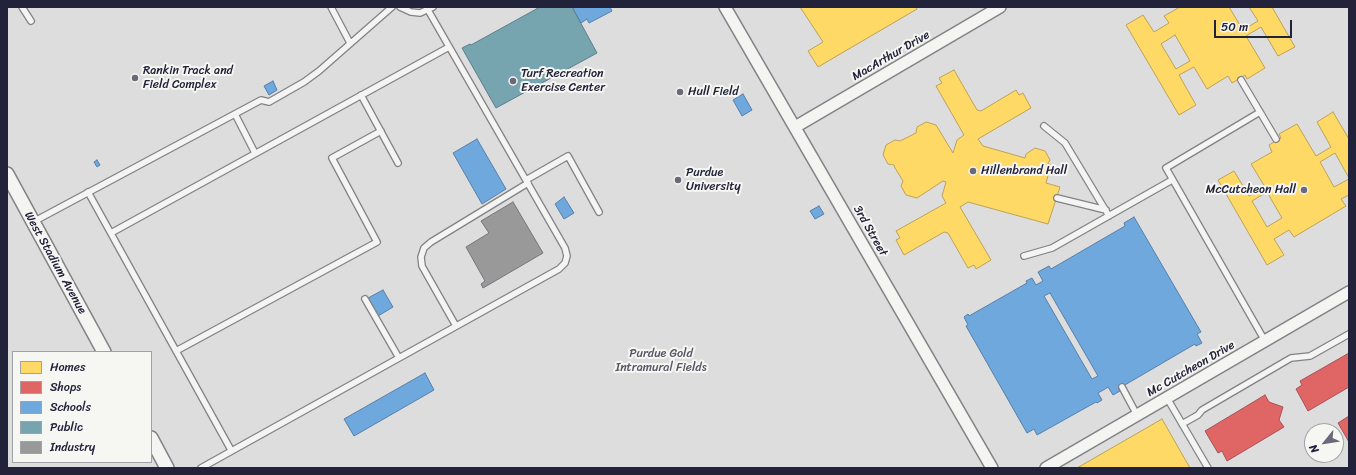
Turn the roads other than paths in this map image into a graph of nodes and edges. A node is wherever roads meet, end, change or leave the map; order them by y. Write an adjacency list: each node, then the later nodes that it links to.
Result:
1 (22, 7): 8 (lane)
2 (331, 7): 9 (lane)
3 (392, 7): 9 (lane)
4 (400, 7): 7 (lane)
5 (725, 7): 16 (street, 3rd Street)
6 (1000, 7): 16 (street, MacArthur Drive)
7 (431, 9): 10 (lane)
8 (31, 21)
9 (350, 43): 14 (lane)
10 (449, 47): 12 (lane); 23 (lane)
11 (1241, 80): 13 (lane)
12 (362, 95): 17 (lane); 19 (lane)
13 (1260, 112): 18 (lane); 22 (lane)
14 (235, 114): 19 (lane); 24 (lane)
15 (1044, 126): 27 (lane)
16 (795, 127): 47 (street, 3rd Street)
17 (382, 131): 20 (lane); 37 (lane)
18 (1276, 139)
19 (255, 153): 29 (lane)
20 (398, 162)
21 (7, 174): 28 (street, West Stadium Avenue)
22 (1172, 180): 27 (lane); 35 (lane)
23 (527, 181): 26 (lane); 33 (lane); 33 (lane)
24 (88, 192): 28 (lane); 29 (lane)
25 (1057, 198): 27 (lane)
26 (599, 212)
27 (1107, 213): 30 (lane)
28 (33, 222): 36 (street, West Stadium Avenue)
29 (110, 233): 37 (lane)
30 (1024, 256)
31 (1349, 293): 35 (street, Mc Cutcheon Drive)
32 (365, 299): 38 (lane)
33 (456, 326): 38 (lane)
34 (1349, 334): 42 (lane)
35 (1265, 341): 40 (street, Mc Cutcheon Drive)
36 (103, 351)
37 (176, 351): 44 (lane)
38 (399, 358): 44 (lane)
39 (1122, 386): 41 (lane)
40 (1167, 398): 41 (street, Mc Cutcheon Drive); 42 (lane)
41 (1137, 415): 48 (street, Mc Cutcheon Drive)
42 (1182, 424): 49 (lane)
43 (152, 440): 45 (street)
44 (231, 450): 46 (lane)
45 (167, 468)
46 (201, 468)
47 (992, 468)
48 (1046, 468)
49 (1208, 468)

